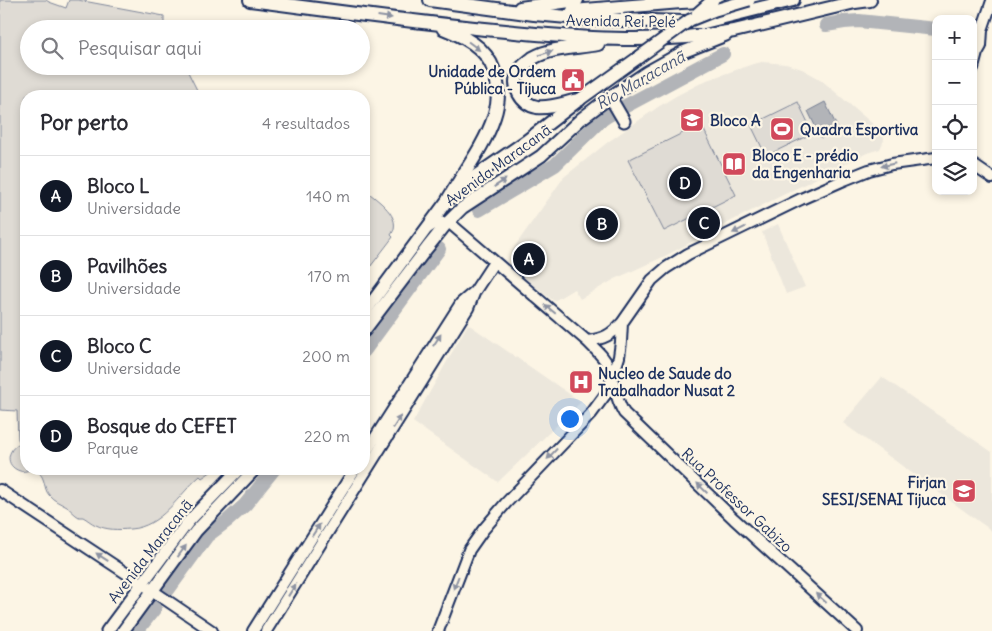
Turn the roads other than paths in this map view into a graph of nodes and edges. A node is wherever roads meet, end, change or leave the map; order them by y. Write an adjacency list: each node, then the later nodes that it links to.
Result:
1 (250, 0): 12 (main road, Avenida Rei Pelé, one-way to 12)
2 (430, 0): 9 (main road, Avenida Rei Pelé)
3 (576, 0): 9 (main road)
4 (713, 0): 11 (main road, bridge)
5 (793, 0): 8 (main road, Avenida Rei Pelé)
6 (870, 0): 13 (main road, Avenida Rei Pelé)
7 (992, 2): 16 (street)
8 (750, 5): 10 (main road); 10 (main road, Avenida Rei Pelé); 11 (main road, bridge)
9 (505, 10): 10 (main road, Avenida Rei Pelé)
10 (534, 14)
11 (690, 20): 18 (main road, Avenida Maracanã, bridge)
12 (431, 24): 14 (main road, Avenida Rei Pelé); 22 (main road, one-way to 22)
13 (734, 31): 14 (main road, Avenida Rei Pelé); 23 (main road, Avenida Maracanã, one-way to 13)
14 (622, 40): 18 (main road, one-way to 14)
15 (992, 42): 16 (street)
16 (982, 46): 17 (street)
17 (975, 60)
18 (579, 100): 22 (main road, Avenida Maracanã)
19 (932, 159): 28 (street, one-way to 28)
20 (977, 168): 21 (street)
21 (992, 178)
22 (450, 198): 24 (main road, Avenida Maracanã)
23 (447, 223): 24 (street); 25 (street, Rua Professor Gabizo); 27 (main road, Avenida Maracanã)
24 (428, 228): 26 (main road, Avenida Maracanã)
25 (494, 262): 29 (street, Rua Professor Gabizo, one-way to 25); 31 (street, one-way to 25)
26 (370, 305)
27 (370, 323)
28 (622, 324): 29 (street); 30 (street)
29 (587, 341): 30 (street, Rua Professor Gabizo)
30 (612, 380): 46 (street, one-way to 46); 47 (street, Rua Professor Gabizo, one-way to 30)
31 (380, 438): 32 (street); 33 (street, one-way to 31)
32 (370, 449)
33 (370, 455)
34 (233, 475): 39 (main road, Avenida Maracanã)
35 (249, 475): 40 (main road, Avenida Maracanã, one-way to 35)
36 (351, 475): 44 (street, one-way to 36)
37 (358, 475): 45 (street, one-way to 37)
38 (0, 490): 39 (street, one-way to 38)
39 (142, 584): 40 (street); 41 (main road, Avenida Maracanã)
40 (153, 591): 42 (main road, Avenida Maracanã); 43 (street)
41 (107, 631)
42 (123, 631)
43 (212, 631)
44 (253, 631)
45 (266, 631)
46 (438, 631)
47 (857, 631)

